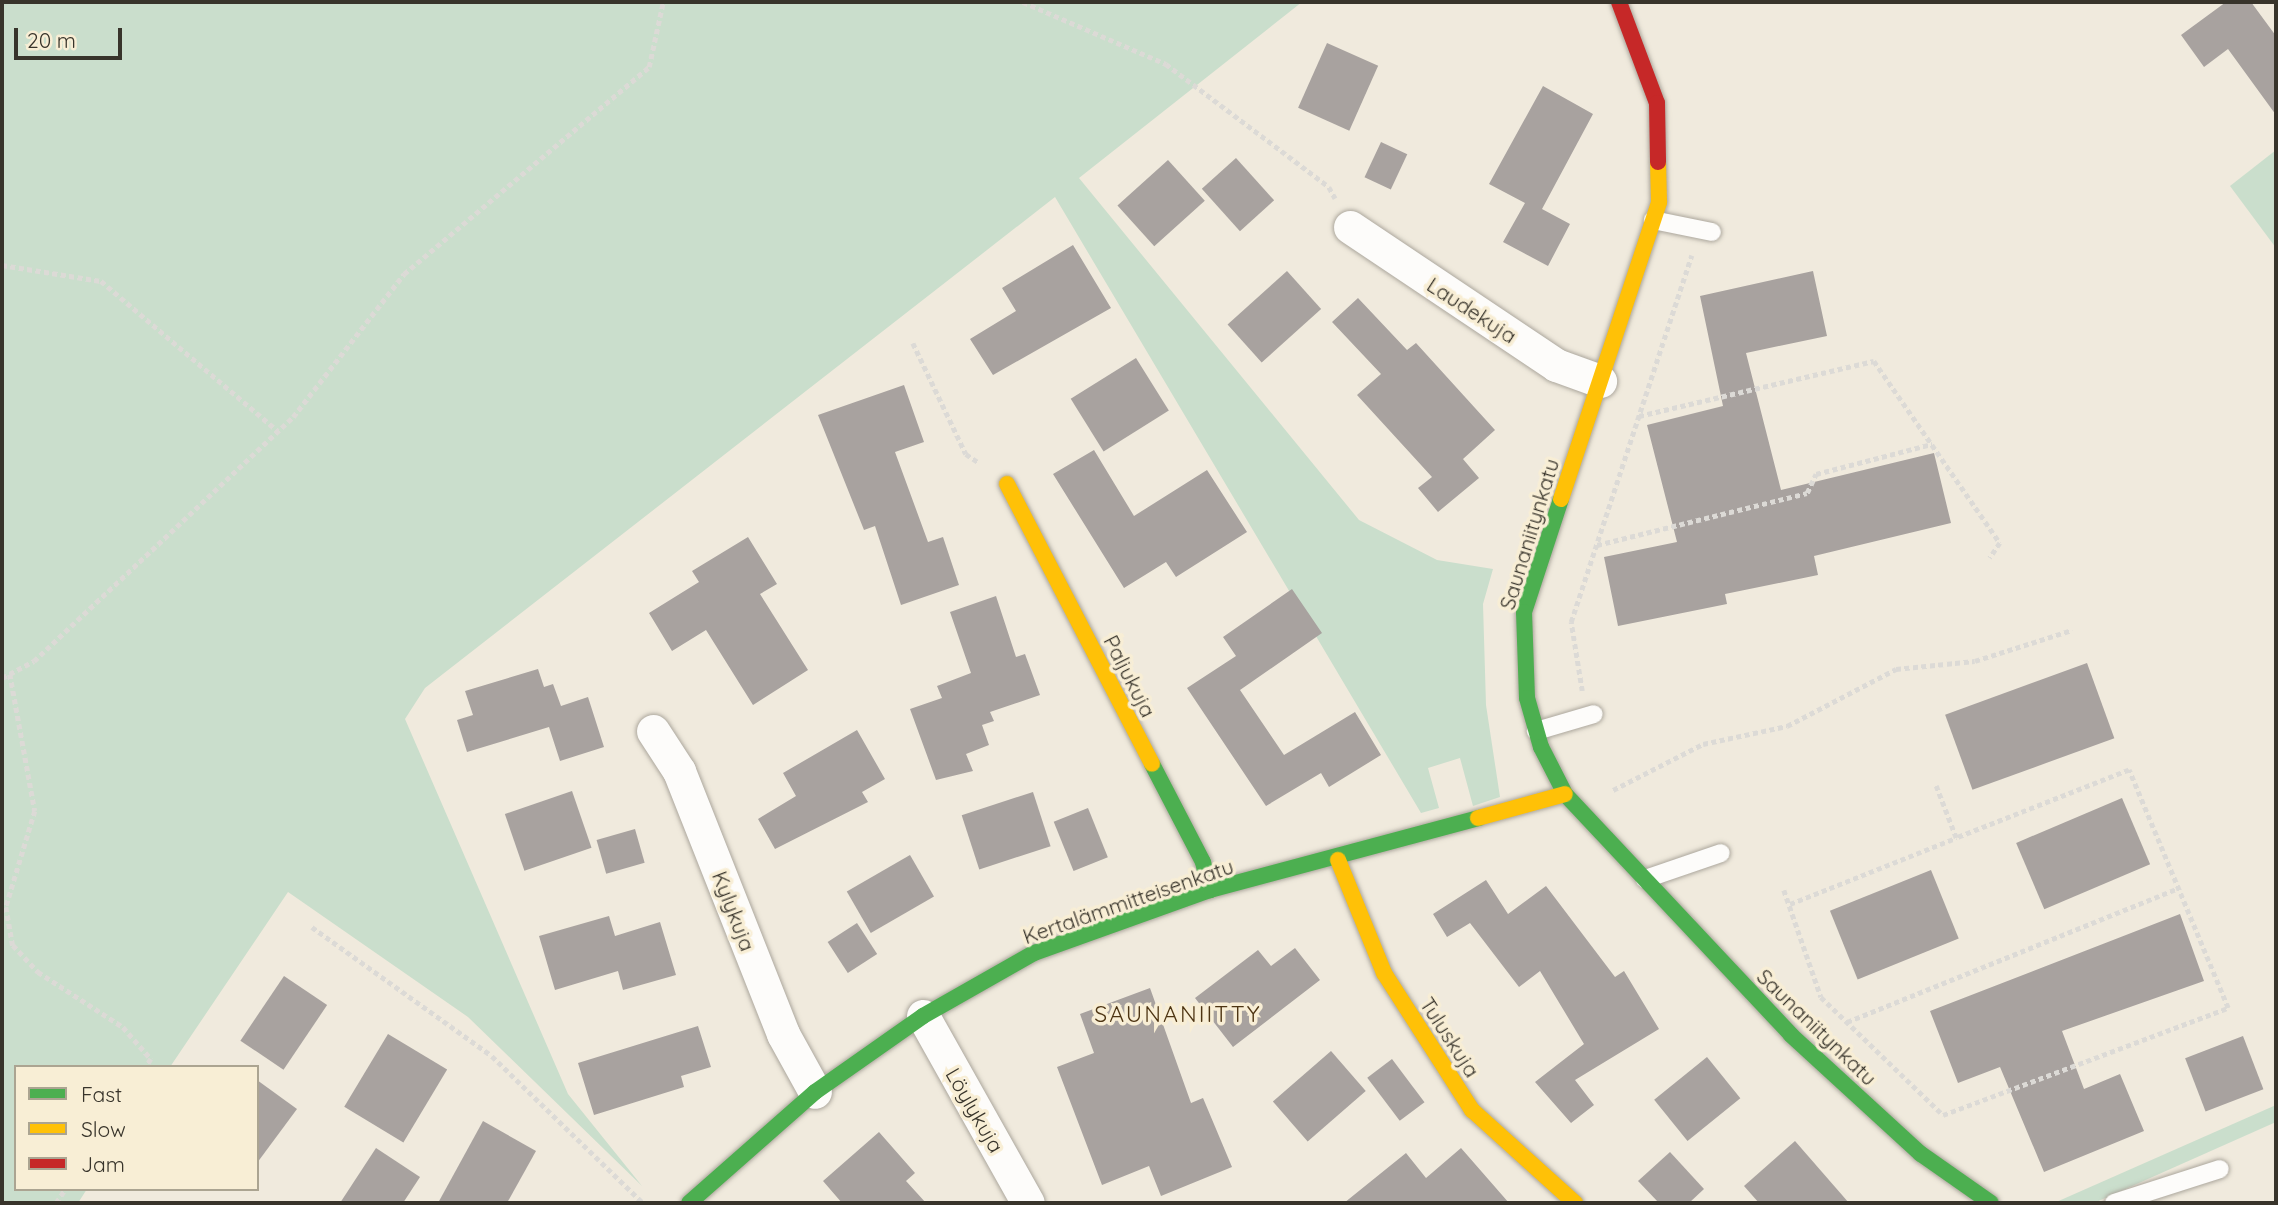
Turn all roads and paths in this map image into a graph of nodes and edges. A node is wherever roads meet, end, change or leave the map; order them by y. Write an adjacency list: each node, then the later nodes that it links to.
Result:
1 (663, 2): 13 (path)
2 (937, 2): 3 (path)
3 (945, 2)
4 (1023, 2): 7 (path)
5 (1619, 2): 6 (street, Saunaniitynkatu)
6 (1653, 220): 8 (lane); 11 (street, Saunaniitynkatu)
7 (1350, 227): 11 (street, Laudekuja)
8 (1706, 231): 12 (path)
9 (2, 265): 13 (path)
10 (913, 342): 15 (path)
11 (1600, 381): 23 (street, Saunaniitynkatu)
12 (1638, 416): 14 (path); 16 (path)
13 (278, 431): 19 (path)
14 (1931, 444): 16 (path); 17 (path)
15 (1007, 484): 32 (street, Paljukuja)
16 (1596, 545): 21 (path)
17 (1990, 558)
18 (2072, 630): 26 (path)
19 (10, 674): 20 (path); 38 (path)
20 (2, 678)
21 (1590, 715): 23 (lane)
22 (653, 731): 39 (street, Kylykuja)
23 (1536, 731): 25 (street, Saunaniitynkatu)
24 (1937, 786): 27 (path)
25 (1566, 794): 26 (street, Saunaniitynkatu); 29 (street, Kertalämmitteisenkatu)
26 (1588, 819): 30 (street, Saunaniitynkatu)
27 (1956, 838): 31 (path); 34 (path)
28 (1721, 853): 30 (lane)
29 (1338, 860): 32 (street, Kertalämmitteisenkatu); 44 (street, Tuluskuja)
30 (1645, 879): 45 (street, Saunaniitynkatu)
31 (2178, 888): 37 (path); 37 (path)
32 (1210, 890): 36 (street, Kertalämmitteisenkatu)
33 (1784, 890): 34 (path)
34 (1790, 904): 37 (path)
35 (312, 928): 41 (path)
36 (923, 1016): 39 (street, Kertalämmitteisenkatu); 43 (street, Löylykuja)
37 (1847, 1022)
38 (147, 1065)
39 (815, 1092): 42 (street, Kertalämmitteisenkatu)
40 (2220, 1168): 46 (lane)
41 (643, 1203)
42 (689, 1203)
43 (1028, 1203)
44 (1575, 1203)
45 (1992, 1203)
46 (2114, 1203)

